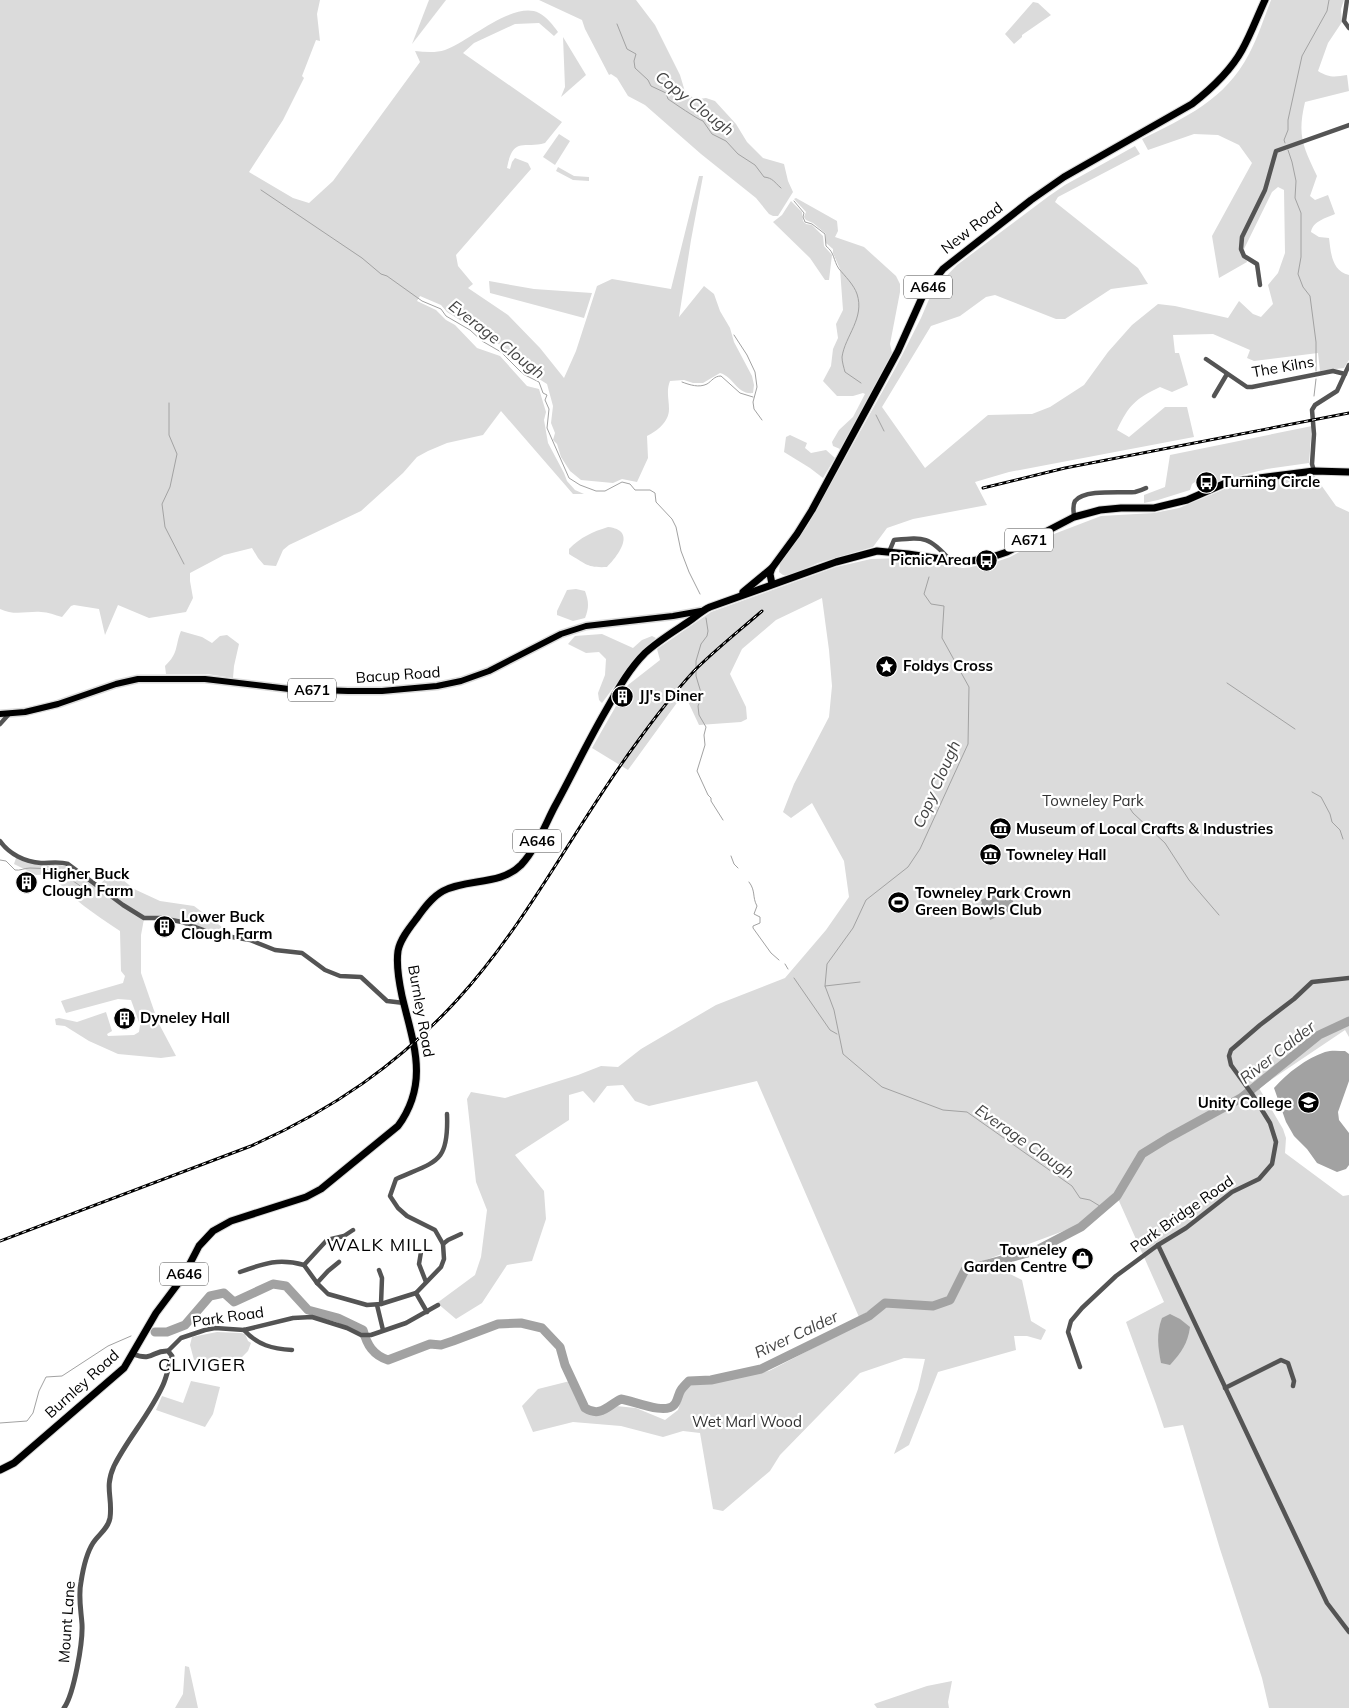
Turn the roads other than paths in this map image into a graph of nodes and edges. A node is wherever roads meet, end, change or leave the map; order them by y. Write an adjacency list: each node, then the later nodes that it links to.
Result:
1 (1264, 0): 19 (highway, New Road / A646)
2 (1347, 0): 3 (street)
3 (1349, 28)
4 (1349, 125): 5 (street)
5 (1260, 285)
6 (1206, 359): 8 (street, The Kilns)
7 (1349, 365): 9 (street)
8 (1227, 374): 9 (street, The Kilns); 12 (street)
9 (1345, 374): 10 (street)
10 (1342, 382): 11 (street); 13 (street)
11 (1349, 384)
12 (1214, 396)
13 (1314, 471): 14 (highway, A671); 16 (highway, A671)
14 (1349, 472)
15 (1146, 488): 16 (street)
16 (1074, 517): 18 (highway, A671)
17 (889, 552): 18 (highway, A671); 18 (street); 20 (highway, A671)
18 (950, 561)
19 (772, 568): 20 (highway); 21 (highway, New Road)
20 (772, 584): 21 (highway, Burnley Road)
21 (736, 597): 22 (highway, Burnley Road)
22 (701, 611): 24 (main road, Bacup Road / A671); 28 (highway, Burnley Road / A646)
23 (0, 714): 24 (main road, Bacup Road / A671)
24 (9, 714): 25 (street)
25 (0, 724)
26 (0, 841): 28 (street)
27 (1349, 978): 33 (street, Park Bridge Road)
28 (404, 1003): 49 (highway, Burnley Road / A646)
29 (447, 1114): 32 (street)
30 (353, 1230): 36 (street)
31 (461, 1234): 32 (street)
32 (443, 1244): 39 (street)
33 (1158, 1245): 50 (street, Park Bridge Road); 52 (street)
34 (421, 1252): 39 (street)
35 (339, 1262): 40 (street)
36 (304, 1265): 38 (street); 40 (street)
37 (380, 1270): 42 (street)
38 (240, 1272)
39 (426, 1282): 41 (street)
40 (317, 1283): 42 (street)
41 (416, 1293): 42 (street); 44 (street)
42 (379, 1304): 46 (street)
43 (438, 1305): 44 (street)
44 (427, 1312): 46 (street)
45 (244, 1330): 46 (street, Park Road); 47 (street); 48 (street, Park Road)
46 (383, 1330)
47 (292, 1350)
48 (168, 1351): 49 (street, Park Road); 55 (street, Mount Lane)
49 (133, 1354): 53 (highway, Burnley Road / A646)
50 (1080, 1367)
51 (1293, 1386): 52 (street)
52 (1224, 1388): 54 (street)
53 (0, 1470)
54 (1349, 1632)
55 (64, 1708)

